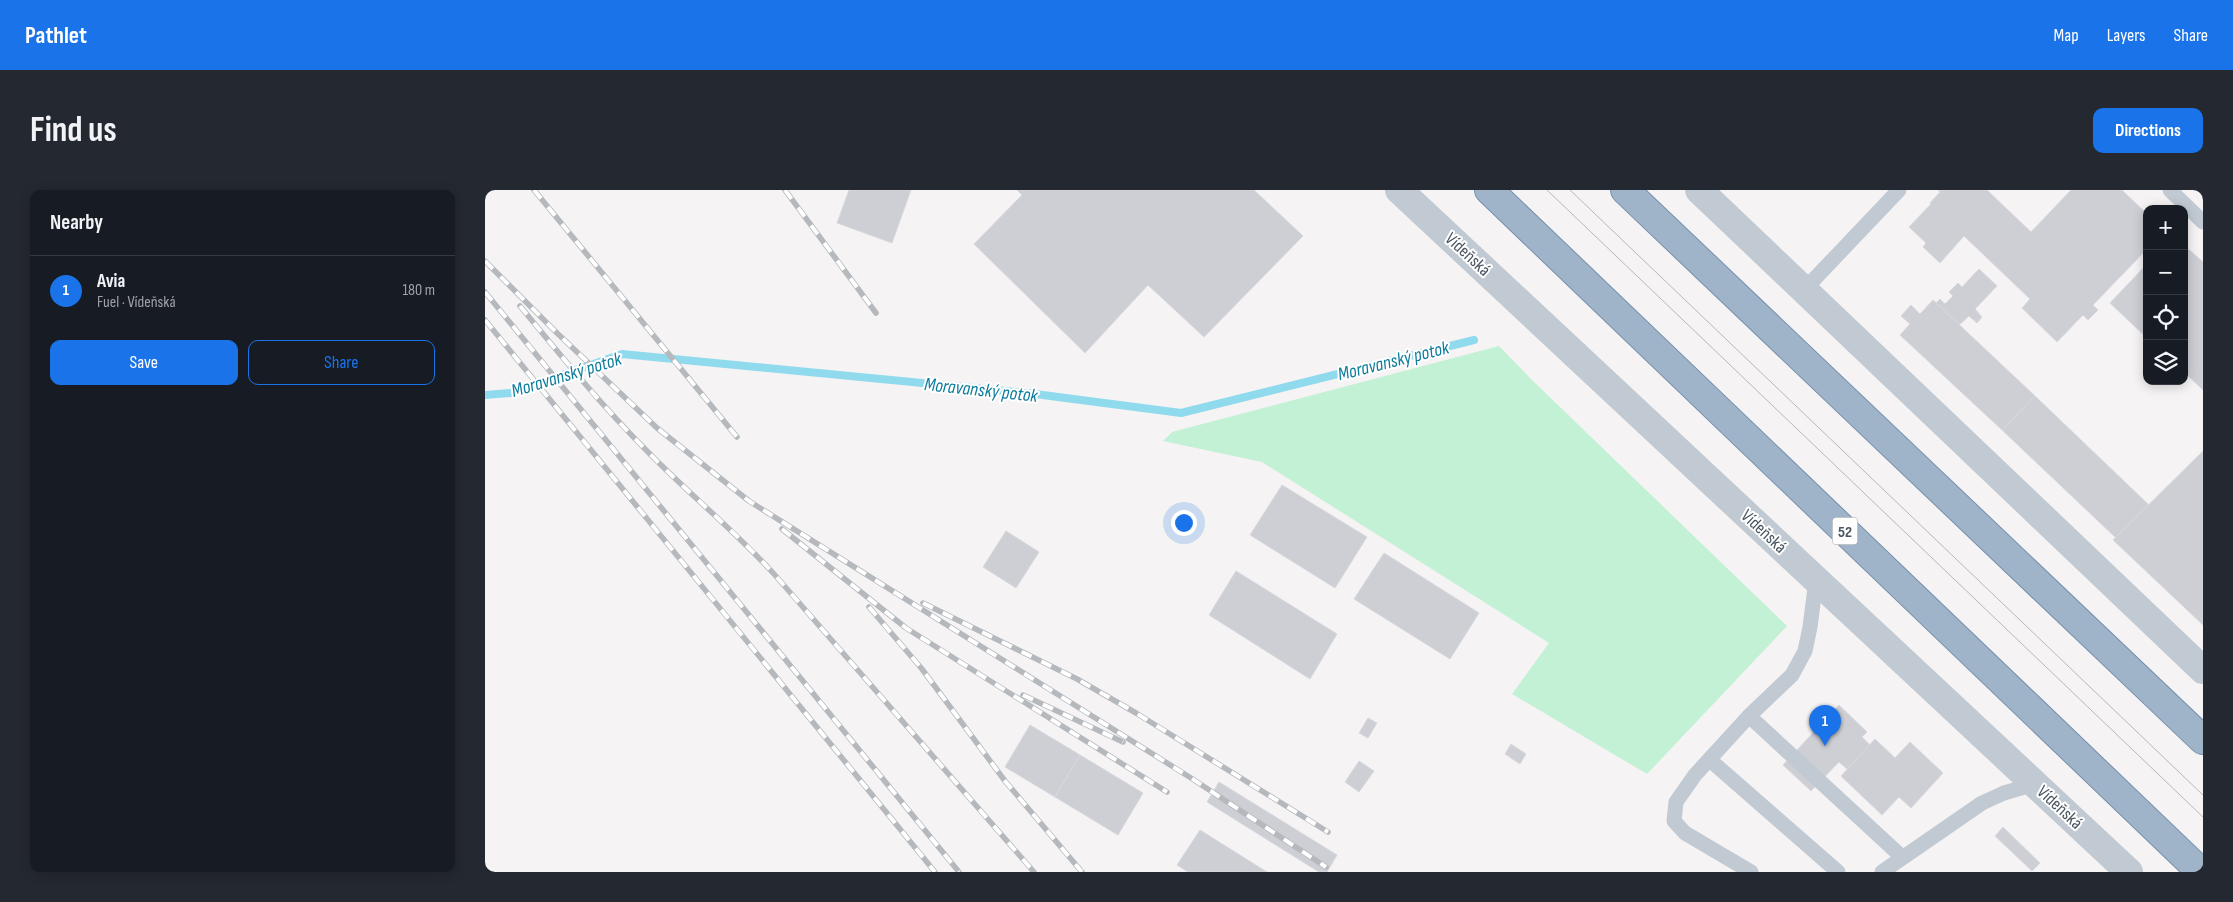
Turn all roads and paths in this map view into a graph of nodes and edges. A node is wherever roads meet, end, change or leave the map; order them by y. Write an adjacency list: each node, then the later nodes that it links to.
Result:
1 (1399, 190): 9 (street, Vídeňská)
2 (1489, 190): 20 (highway, 52)
3 (1625, 190): 12 (highway)
4 (1699, 190): 8 (street)
5 (1899, 190): 8 (lane)
6 (2170, 190): 7 (lane)
7 (2203, 222)
8 (1803, 290): 10 (street)
9 (1816, 580): 11 (lane); 14 (street, Vídeňská)
10 (2203, 670)
11 (1749, 716): 13 (lane); 15 (lane)
12 (2203, 740)
13 (1709, 760): 16 (lane); 17 (lane)
14 (2035, 784): 15 (lane); 19 (street, Vídeňská)
15 (1903, 857): 18 (lane)
16 (1751, 872)
17 (1838, 872)
18 (1882, 872)
19 (2129, 872)
20 (2201, 872)

